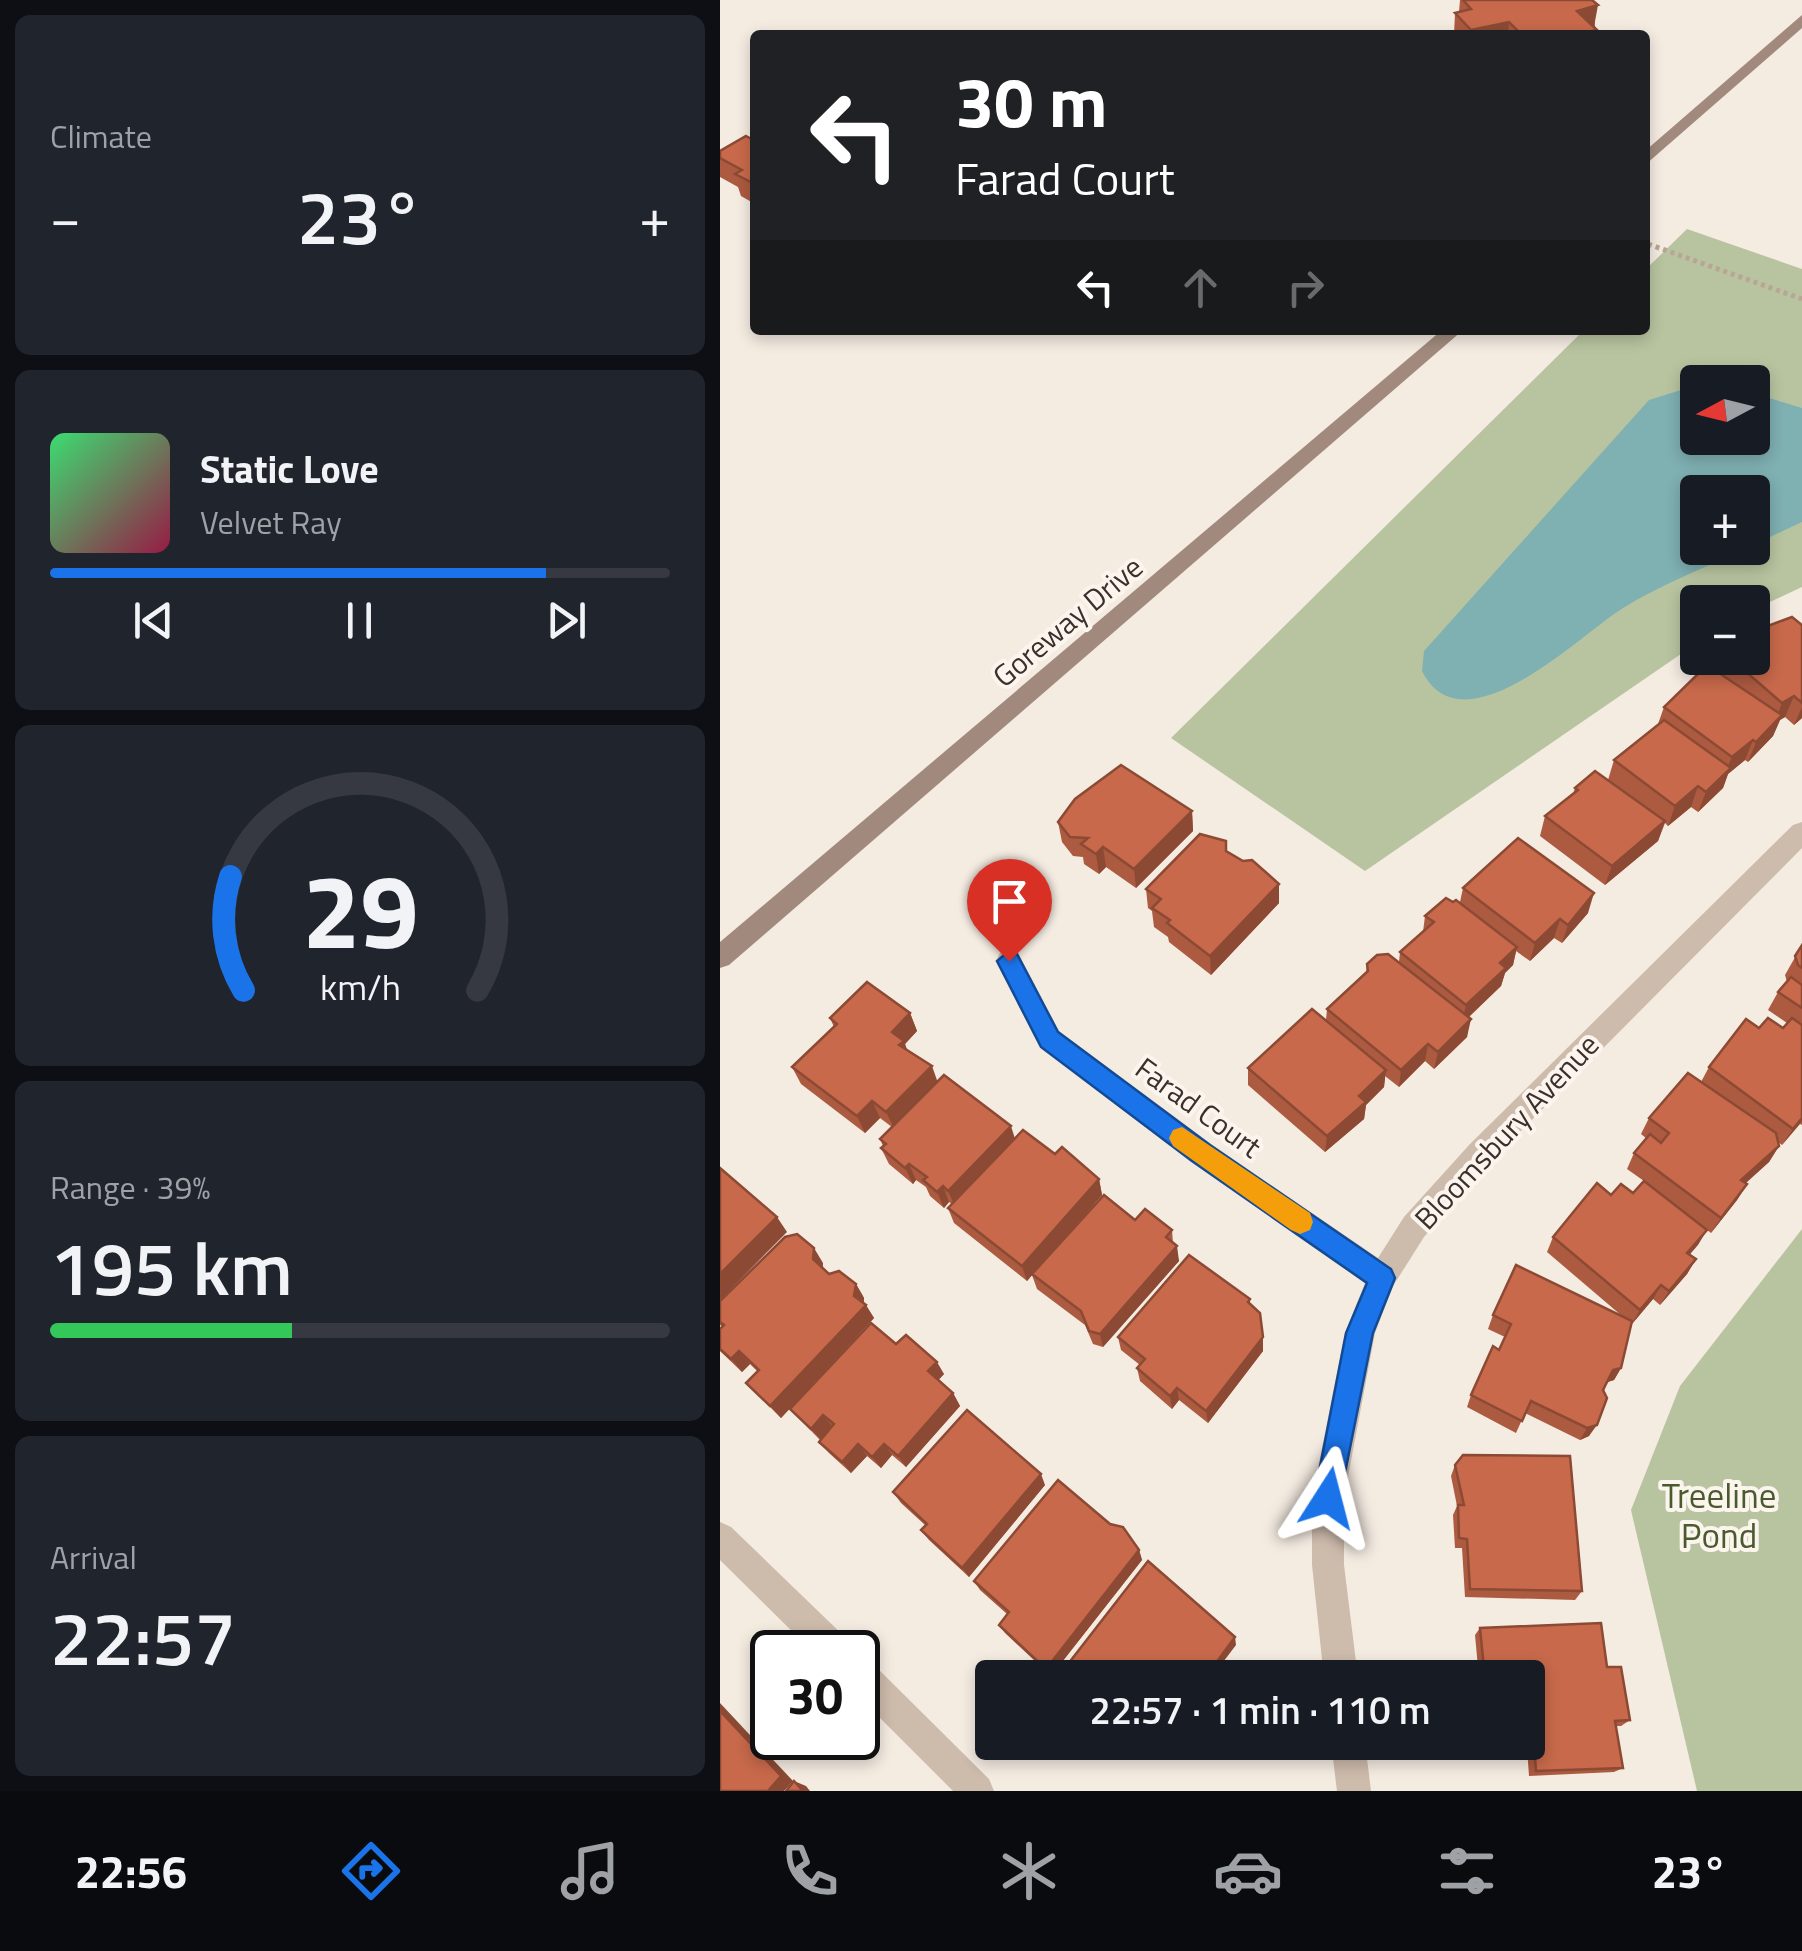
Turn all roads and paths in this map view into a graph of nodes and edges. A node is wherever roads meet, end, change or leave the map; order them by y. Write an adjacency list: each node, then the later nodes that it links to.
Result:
1 (1802, 20): 2 (street)
2 (1650, 156)
3 (1650, 245): 4 (path)
4 (1802, 299)
5 (1448, 335): 7 (street, Goreway Drive)
6 (1802, 832): 9 (street, Bloomsbury Avenue)
7 (720, 958)
8 (1009, 961): 9 (street, Farad Court)
9 (1382, 1278): 12 (street, Bloomsbury Avenue)
10 (720, 1538): 11 (street)
11 (814, 1630)
12 (1340, 1660)
13 (880, 1695): 15 (street)
14 (1350, 1760): 16 (street)
15 (978, 1791)
16 (1354, 1791)

